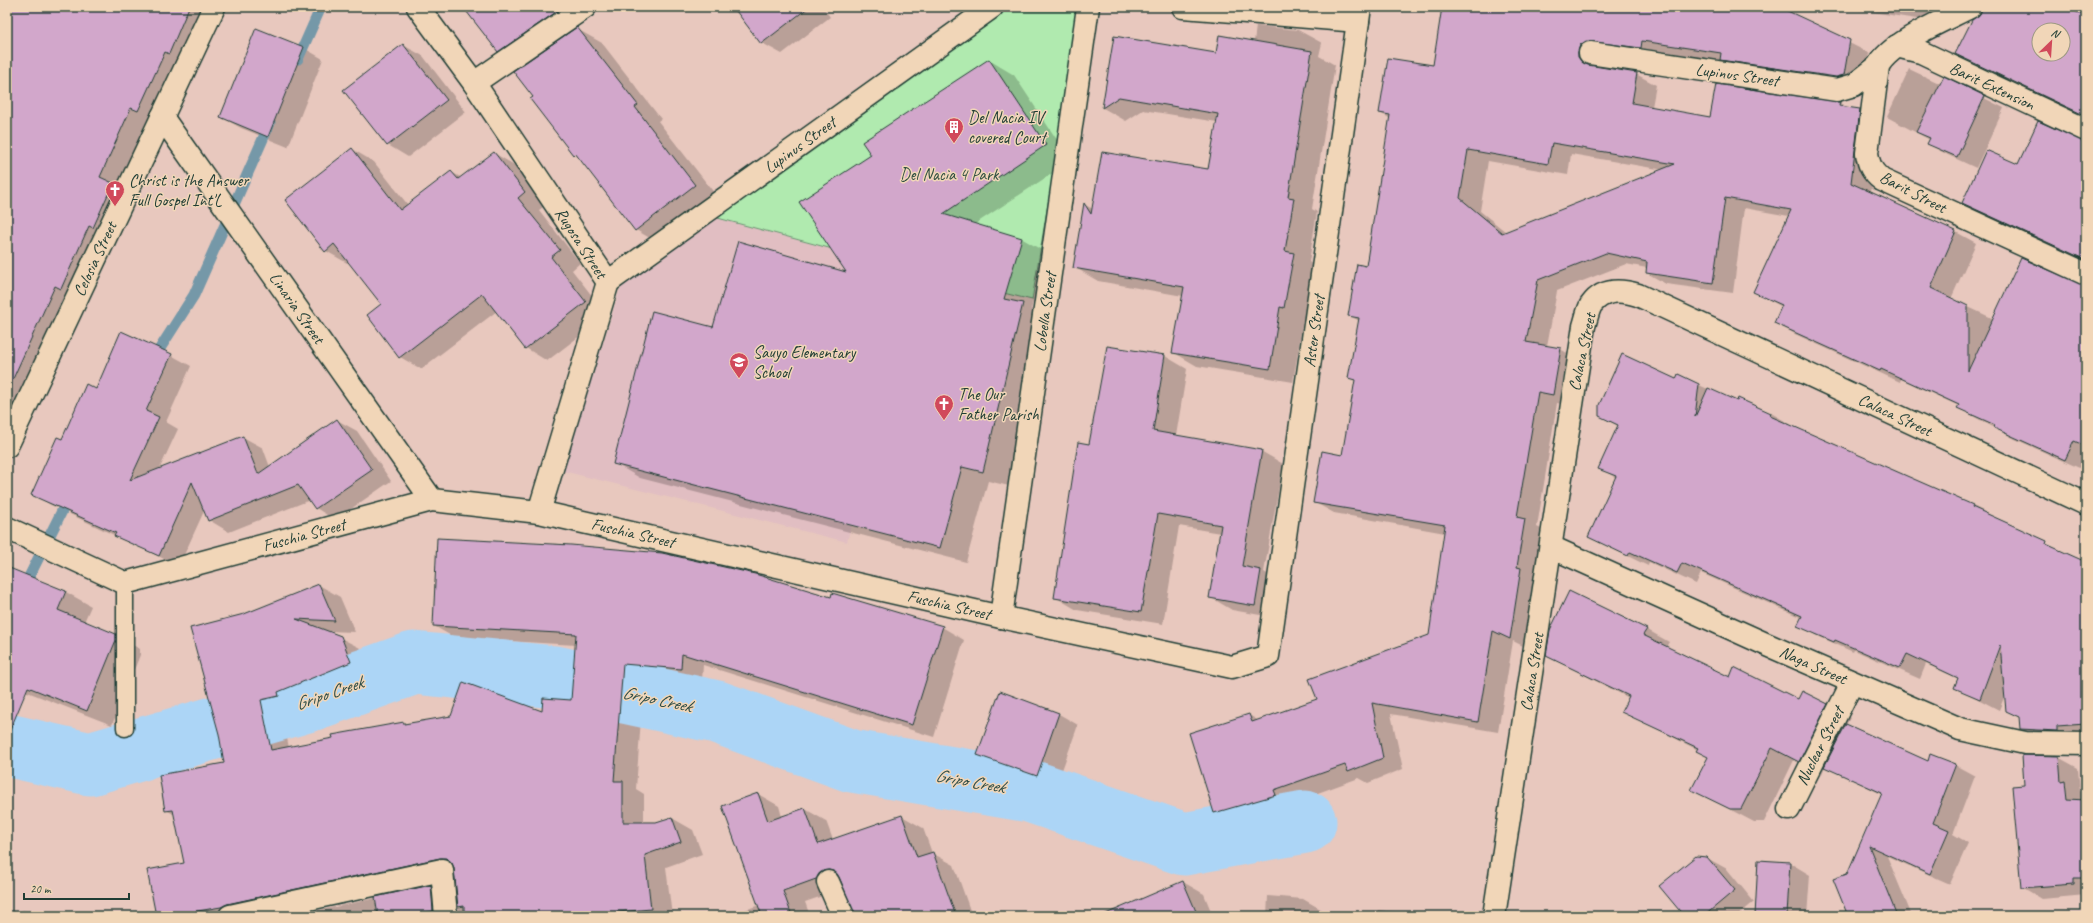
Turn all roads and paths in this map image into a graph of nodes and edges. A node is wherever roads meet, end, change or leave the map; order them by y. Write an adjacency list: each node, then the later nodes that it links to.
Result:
1 (214, 7): 13 (street, Celosia Street)
2 (418, 7): 12 (street, Rugosa Street)
3 (585, 7): 12 (street)
4 (992, 7): 16 (street, Lupinus Street)
5 (1088, 7): 24 (street, Lobella Street)
6 (1184, 7): 8 (street)
7 (1970, 7): 9 (street)
8 (1359, 14): 25 (street, Aster Street)
9 (1897, 46): 11 (street); 14 (street, Barit Extension)
10 (1590, 53): 11 (street, Lupinus Street)
11 (1878, 66): 15 (street, Barit Street)
12 (474, 83): 16 (street, Rugosa Street)
13 (162, 117): 17 (street, Celosia Street); 18 (street, Linaria Street)
14 (2086, 130)
15 (2086, 274)
16 (608, 282): 20 (street, Rugosa Street)
17 (7, 446)
18 (432, 500): 20 (street, Fuschia Street); 23 (street, Fuschia Street)
19 (2086, 504): 22 (street, Calaca Street)
20 (539, 512): 24 (street, Fuschia Street)
21 (7, 528): 23 (street)
22 (1551, 547): 26 (street, Naga Street); 34 (street, Calaca Street)
23 (126, 583): 27 (lane)
24 (1001, 617): 25 (street, Fuschia Street)
25 (1268, 656)
26 (1852, 683): 28 (street, Naga Street); 29 (street, Nuclear Street)
27 (125, 728)
28 (2086, 744)
29 (1789, 809)
30 (828, 882): 33 (street)
31 (230, 916): 32 (street)
32 (446, 916)
33 (843, 916)
34 (1494, 916)

